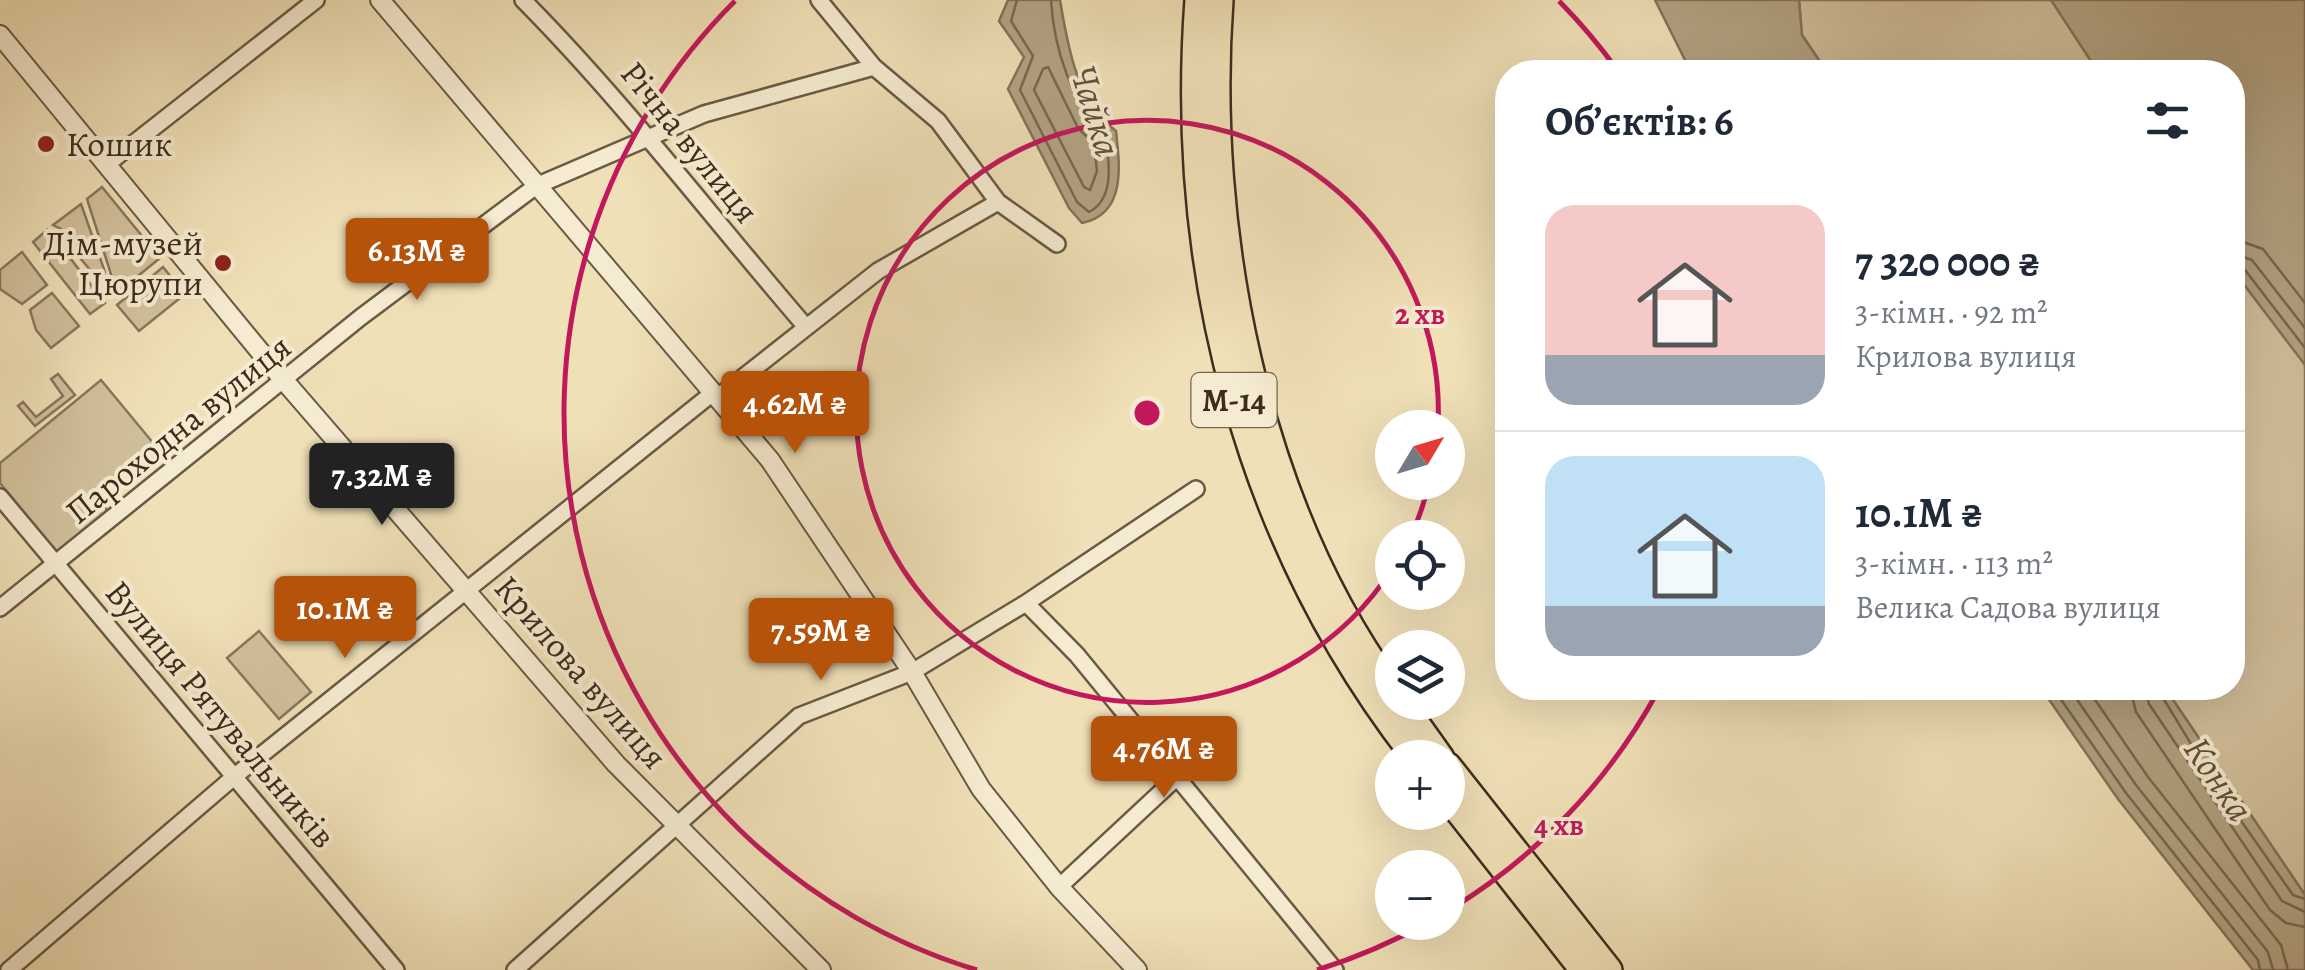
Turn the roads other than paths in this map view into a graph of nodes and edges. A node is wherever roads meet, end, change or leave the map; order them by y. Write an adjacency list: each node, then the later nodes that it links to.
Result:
1 (316, 0): 10 (street)
2 (380, 0): 11 (street)
3 (524, 0): 9 (street, Річна вулиця)
4 (819, 0): 8 (street)
5 (1198, 0): 25 (highway, М-14)
6 (1220, 0): 23 (highway, М-14)
7 (0, 35): 10 (street, Крилова вулиця)
8 (874, 67): 9 (street, Пароходна вулиця); 12 (street)
9 (643, 137): 11 (street, Пароходна вулиця); 14 (street, Річна вулиця)
10 (106, 164): 15 (street, Крилова вулиця)
11 (536, 186): 15 (street, Пароходна вулиця); 16 (street)
12 (998, 202): 13 (street); 14 (street)
13 (1057, 244)
14 (806, 327): 16 (street)
15 (285, 381): 19 (street, Пароходна вулиця); 20 (street, Крилова вулиця)
16 (716, 395): 20 (street); 24 (street)
17 (1196, 488): 21 (street)
18 (0, 498): 19 (street, Вулиця Рятувальників)
19 (57, 565): 22 (street, Пароходна вулиця); 26 (street, Вулиця Рятувальників)
20 (469, 592): 26 (street); 30 (street, Крилова вулиця)
21 (1026, 603): 24 (street); 27 (street)
22 (0, 608)
23 (1375, 662)
24 (912, 672): 30 (street); 31 (street)
25 (1403, 740)
26 (235, 776): 32 (street); 33 (street, Вулиця Рятувальників)
27 (1175, 779): 31 (street); 37 (street)
28 (1465, 788): 39 (highway)
29 (1465, 820): 38 (highway)
30 (673, 825): 34 (street); 35 (street, Крилова вулиця)
31 (1058, 887): 36 (street)
32 (9, 970)
33 (396, 970)
34 (515, 970)
35 (821, 970)
36 (1138, 970)
37 (1335, 970)
38 (1583, 970)
39 (1609, 970)

